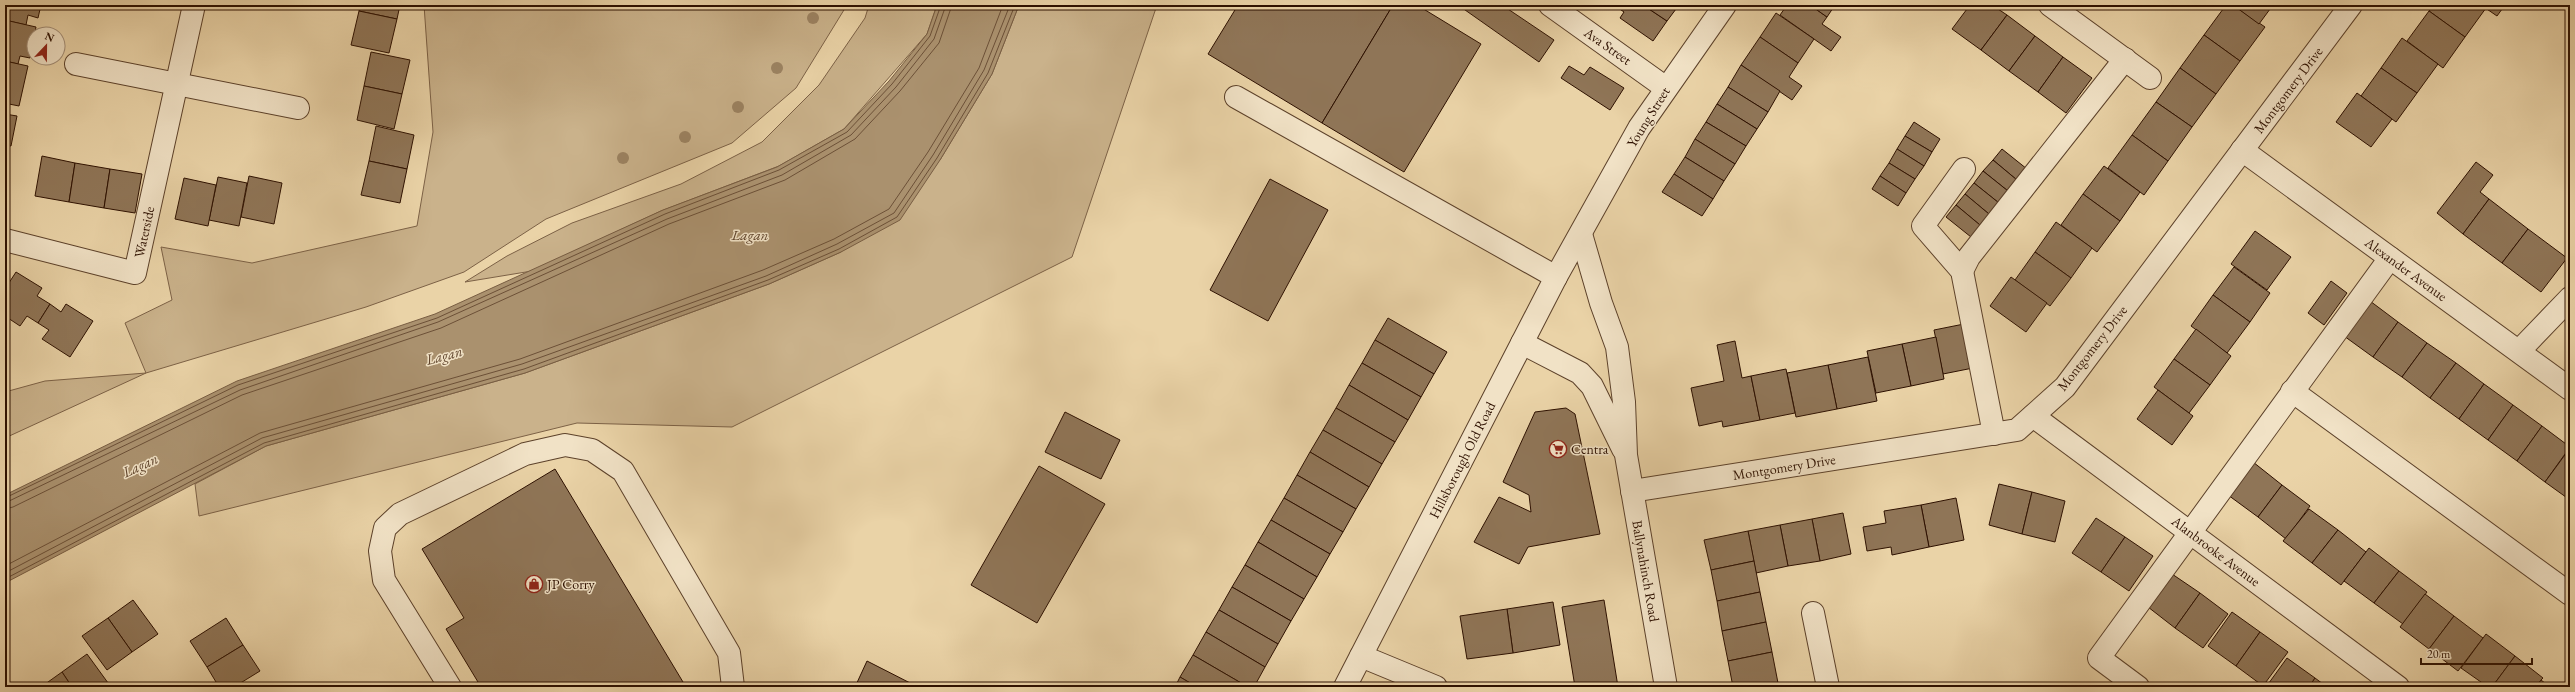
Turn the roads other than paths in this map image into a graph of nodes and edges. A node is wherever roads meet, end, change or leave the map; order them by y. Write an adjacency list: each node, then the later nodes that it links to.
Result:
1 (194, 5): 9 (street, Waterside)
2 (1550, 5): 10 (street, Ava Street)
3 (1725, 5): 10 (street, Young Street)
4 (2050, 5): 6 (street)
5 (2351, 5): 13 (street, Montgomery Drive)
6 (2125, 59): 8 (street); 18 (street)
7 (76, 64): 9 (street)
8 (2150, 78)
9 (176, 84): 12 (street); 16 (street, Waterside)
10 (1666, 88): 15 (street, Young Street)
11 (1236, 97): 19 (street)
12 (298, 108)
13 (2242, 150): 17 (street, Alexander Avenue); 25 (street, Montgomery Drive)
14 (1964, 169): 18 (street)
15 (1581, 234): 19 (street, Hillsborough Old Road); 27 (street, Ballynahinch Road)
16 (5, 240)
17 (2390, 258): 22 (street, Alexander Avenue); 24 (street)
18 (1962, 271): 26 (street)
19 (1556, 277): 21 (street, Hillsborough Old Road)
20 (2570, 298): 22 (street)
21 (1522, 343): 27 (street, Ballynahinch Road); 32 (street, Hillsborough Old Road)
22 (2519, 351): 23 (street, Alexander Avenue)
23 (2570, 389)
24 (2292, 391): 29 (street); 30 (street)
25 (2033, 416): 26 (street, Montgomery Drive); 29 (street, Alanbrooke Avenue)
26 (1994, 434): 28 (street, Montgomery Drive)
27 (1626, 455): 28 (street, Ballynahinch Road)
28 (1632, 491): 37 (street, Ballynahinch Road)
29 (2190, 532): 39 (street); 40 (street, Alanbrooke Avenue)
30 (2570, 594)
31 (1813, 613): 38 (street)
32 (1361, 656): 35 (street, Hillsborough Old Road); 36 (street)
33 (450, 687): 34 (street)
34 (733, 687)
35 (1345, 687)
36 (1436, 687)
37 (1666, 687)
38 (1828, 687)
39 (2138, 687)
40 (2398, 687)

